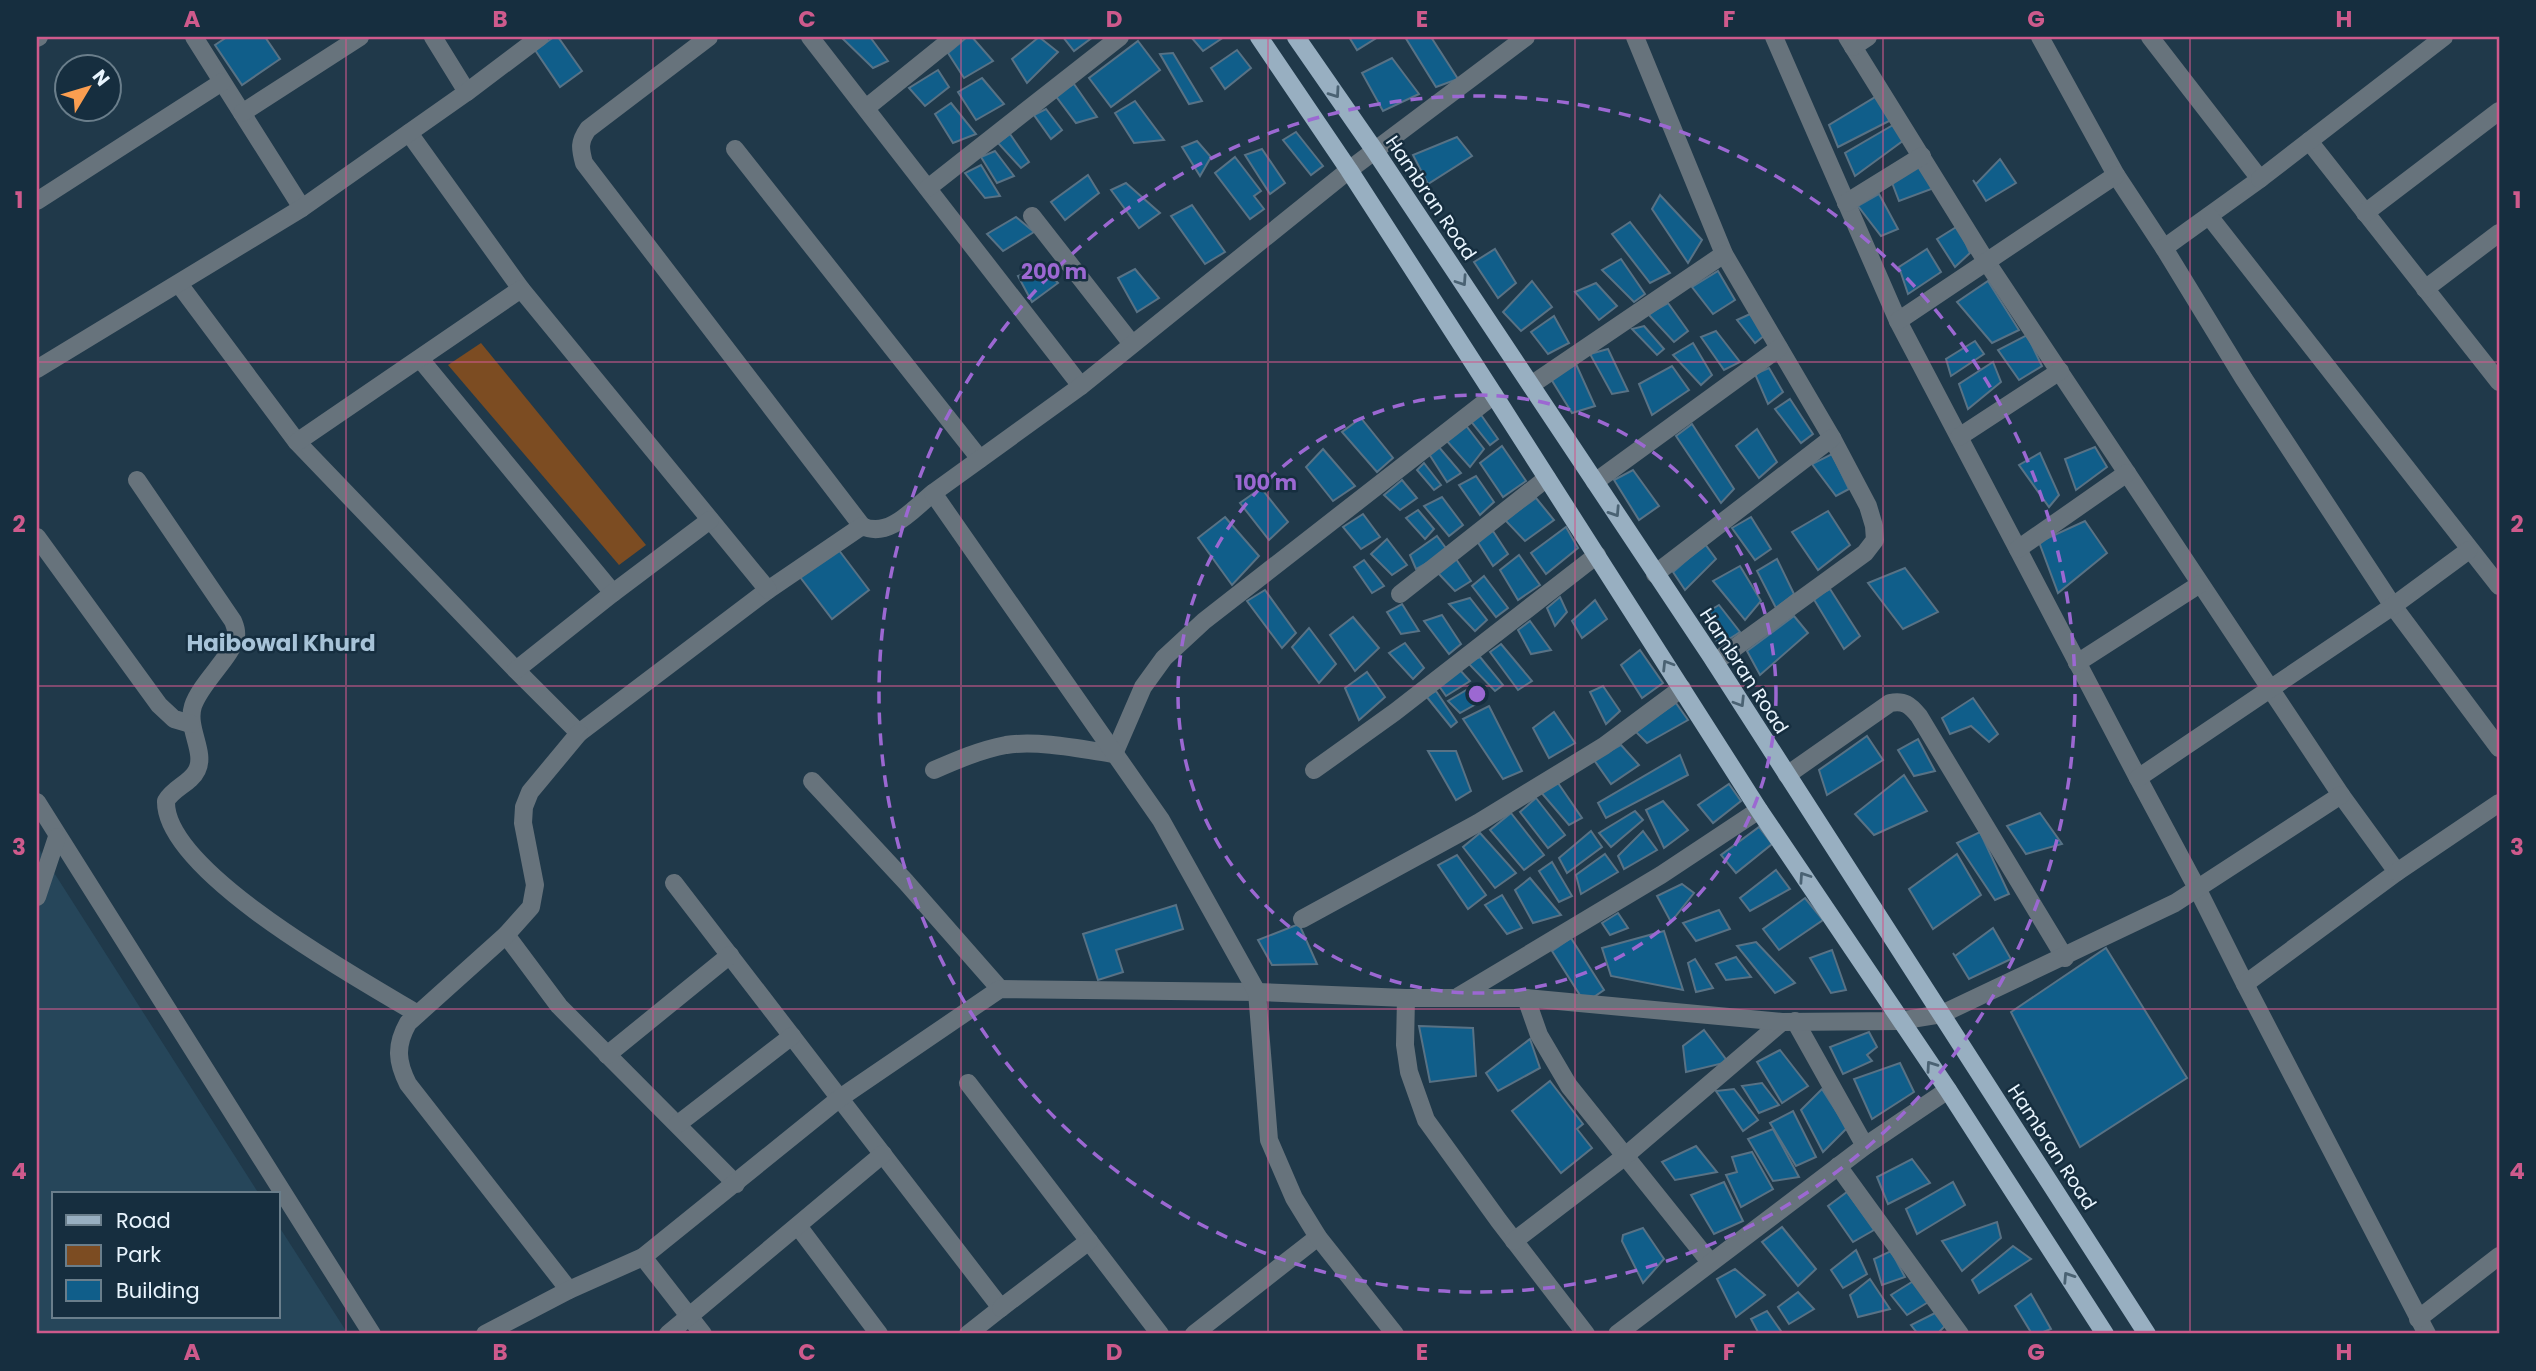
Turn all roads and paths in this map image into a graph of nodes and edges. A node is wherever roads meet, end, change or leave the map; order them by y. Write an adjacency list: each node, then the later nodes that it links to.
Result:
1 (194, 37): 18 (street)
2 (360, 37): 22 (street)
3 (433, 37): 19 (street)
4 (540, 37): 19 (street)
5 (709, 37): 66 (street)
6 (810, 37): 20 (street)
7 (954, 37): 20 (street)
8 (1120, 37): 31 (street)
9 (1259, 37): 28 (main road)
10 (1526, 37): 26 (street)
11 (1635, 37): 40 (street)
12 (1774, 37): 33 (street)
13 (2040, 37): 29 (street)
14 (2150, 37): 30 (street)
15 (2444, 37): 24 (street)
16 (1303, 39): 26 (main road, Hambran Road, one-way to 26)
17 (1856, 40): 27 (street)
18 (222, 82): 22 (street); 32 (street)
19 (467, 92): 23 (street)
20 (866, 108): 31 (street)
21 (2499, 111): 35 (street)
22 (242, 113): 34 (street)
23 (409, 133): 34 (street); 43 (street)
24 (2309, 141): 30 (street); 35 (street)
25 (735, 149): 59 (street)
26 (1375, 151): 28 (street); 53 (main road, Hambran Road, one-way to 53)
27 (1922, 156): 33 (street); 41 (street)
28 (1349, 170): 46 (street); 55 (main road)
29 (2116, 175): 39 (street); 41 (street)
30 (2260, 179): 37 (street)
31 (928, 188): 54 (street)
32 (37, 201)
33 (1846, 203): 45 (street)
34 (302, 208): 42 (street)
35 (2365, 213): 44 (street)
36 (1032, 216): 46 (street)
37 (2209, 216): 39 (street); 69 (street)
38 (2499, 233): 44 (street)
39 (2164, 248): 77 (street)
40 (1724, 254): 47 (street); 53 (street)
41 (1986, 261): 45 (street); 51 (street)
42 (179, 284): 50 (street); 58 (street)
43 (520, 289): 48 (street); 65 (street)
44 (2425, 289): 49 (street)
45 (1898, 320): 56 (street)
46 (1132, 344): 54 (street)
47 (1779, 348): 57 (street); 63 (street)
48 (421, 359): 58 (street); 75 (street)
49 (2493, 363): 52 (street)
50 (37, 369)
51 (2060, 371): 56 (street); 60 (street)
52 (2499, 382)
53 (1531, 385): 63 (main road, Hambran Road)
54 (1081, 386): 59 (street)
55 (1494, 395): 61 (main road); 86 (street)
56 (1959, 437): 68 (street)
57 (1832, 438): 71 (street); 78 (street)
58 (297, 442): 80 (street)
59 (980, 459): 64 (street)
60 (2127, 473): 68 (street); 72 (street)
61 (1546, 478): 70 (main road); 76 (street)
62 (137, 480): 83 (street)
63 (1595, 482): 71 (main road, Hambran Road, one-way to 71)
64 (933, 493): 66 (street); 86 (street)
65 (710, 520): 74 (street); 75 (street)
66 (862, 526): 74 (street)
67 (37, 537): 83 (street)
68 (2018, 549): 79 (street)
69 (2469, 550): 73 (street); 77 (street)
70 (1597, 555): 82 (main road, one-way to 70); 88 (street)
71 (1655, 575): 78 (main road, Hambran Road)
72 (2200, 584): 79 (street); 81 (street)
73 (2499, 586)
74 (768, 590): 84 (street)
75 (613, 593): 80 (street)
76 (1400, 594)
77 (2393, 606): 81 (street); 85 (street)
78 (1715, 662): 89 (main road, Hambran Road, one-way to 89)
79 (2077, 663): 90 (street)
80 (516, 670): 84 (street)
81 (2270, 687): 90 (street); 92 (street)
82 (1682, 688): 95 (main road); 101 (street)
83 (191, 724): 111 (street)
84 (579, 733): 102 (street)
85 (2499, 748)
86 (1114, 754): 87 (street); 107 (street)
87 (934, 770)
88 (1314, 770)
89 (1787, 775): 104 (street); 112 (main road, Hambran Road)
90 (2138, 778): 99 (street)
91 (812, 781): 106 (street)
92 (2341, 795): 97 (street); 99 (street)
93 (37, 802): 96 (street)
94 (2499, 803): 97 (street)
95 (1759, 810): 109 (street); 113 (main road, one-way to 95)
96 (57, 837): 100 (street); 137 (street)
97 (2397, 872): 105 (street)
98 (674, 883): 103 (street)
99 (2199, 890): 104 (street); 105 (street)
100 (37, 897)
101 (1301, 919)
102 (506, 935): 111 (street); 116 (street)
103 (730, 955): 115 (street); 116 (street)
104 (2064, 958): 112 (street)
105 (2245, 984): 136 (street)
106 (1000, 989): 107 (street); 119 (street)
107 (1257, 992): 108 (street); 127 (street)
108 (1406, 998): 109 (street); 129 (street)
109 (1457, 998): 110 (street)
110 (1526, 998): 114 (street); 123 (street)
111 (418, 1014): 133 (street)
112 (1942, 1014): 113 (street); 150 (main road, Hambran Road)
113 (1899, 1021): 114 (street); 118 (main road, one-way to 113)
114 (1788, 1022): 121 (street); 123 (street)
115 (792, 1036): 119 (street); 120 (street)
116 (607, 1055): 120 (street)
117 (968, 1083): 128 (street)
118 (1948, 1090): 121 (street); 149 (main road, one-way to 118)
119 (840, 1098): 122 (street); 125 (street)
120 (677, 1124): 125 (street)
121 (1865, 1146): 124 (street)
122 (883, 1154): 126 (street); 134 (street)
123 (1624, 1157): 129 (street); 132 (street)
124 (1838, 1166): 132 (street); 148 (street)
125 (736, 1184): 131 (street)
126 (798, 1226): 135 (street); 141 (street)
127 (1318, 1237): 144 (street); 145 (street)
128 (1089, 1241): 134 (street); 143 (street)
129 (1514, 1241): 146 (street)
130 (2499, 1256): 136 (street)
131 (643, 1257): 133 (street); 135 (street)
132 (1710, 1262): 147 (street)
133 (569, 1290): 138 (street)
134 (1001, 1308): 142 (street)
135 (691, 1317): 139 (street); 140 (street)
136 (2422, 1326)
137 (372, 1334)
138 (485, 1334)
139 (668, 1334)
140 (704, 1334)
141 (879, 1334)
142 (968, 1334)
143 (1160, 1334)
144 (1194, 1334)
145 (1395, 1334)
146 (1586, 1334)
147 (1617, 1334)
148 (1959, 1334)
149 (2105, 1334)
150 (2147, 1334)

